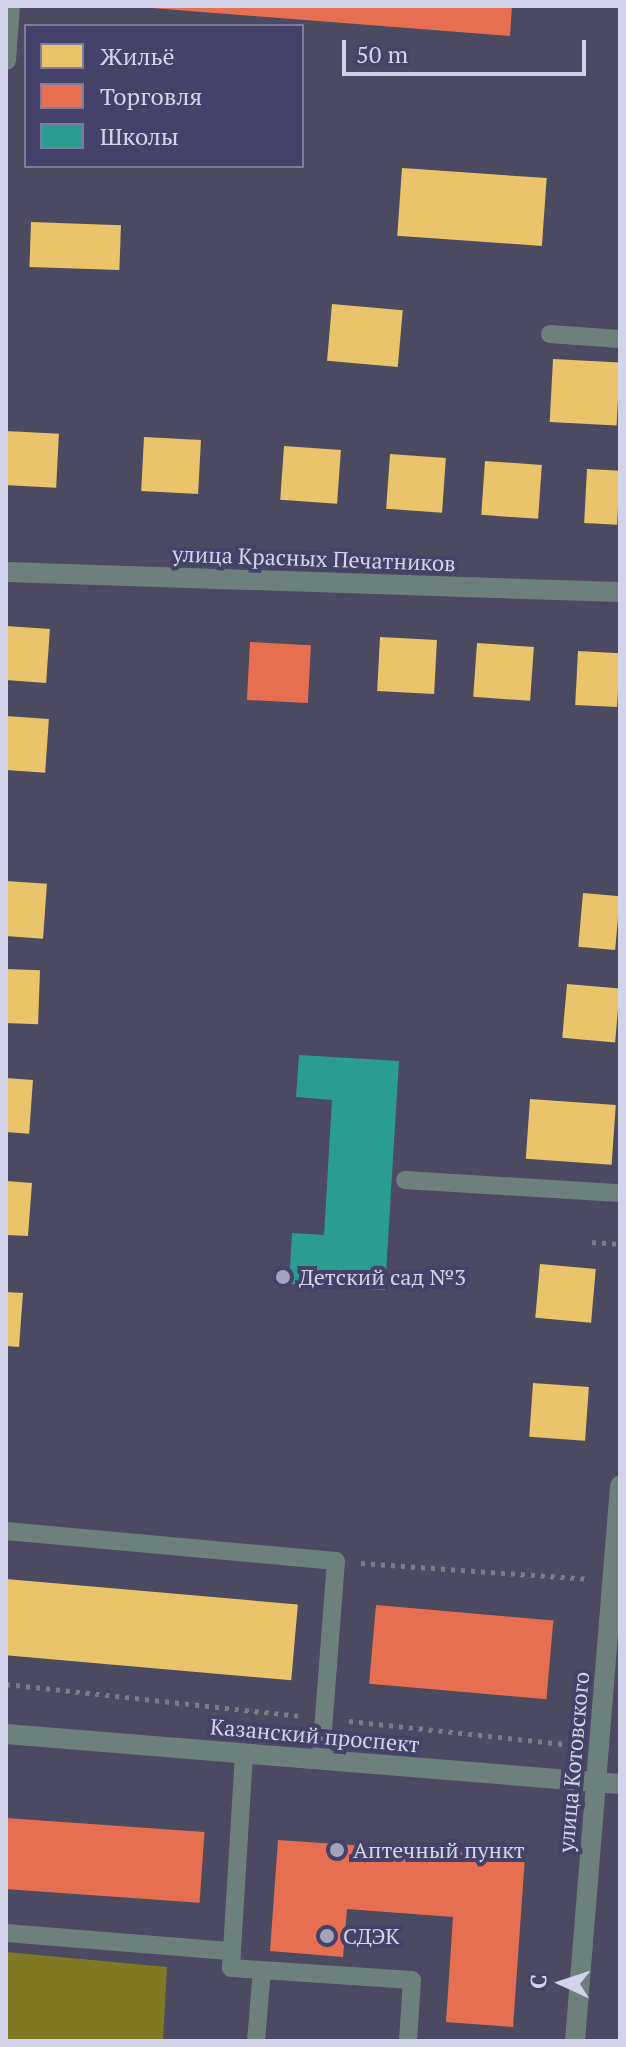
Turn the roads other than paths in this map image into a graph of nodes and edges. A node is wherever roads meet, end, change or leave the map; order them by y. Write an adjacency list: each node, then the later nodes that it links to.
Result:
1 (10, 6): 2 (street)
2 (6, 60)
3 (550, 334): 4 (lane)
4 (620, 339)
5 (6, 572): 6 (street, улица Красных Печатников)
6 (620, 592)
7 (405, 1180): 8 (lane)
8 (620, 1193)
9 (620, 1486): 14 (street, улица Котовского)
10 (6, 1531): 13 (lane)
11 (6, 1734): 12 (street, Казанский проспект)
12 (244, 1754): 13 (street, Казанский проспект); 17 (lane)
13 (321, 1758): 14 (street, Казанский проспект)
14 (596, 1782): 15 (street, Казанский проспект); 21 (street, улица Котовского)
15 (620, 1784)
16 (6, 1933): 17 (lane)
17 (229, 1951): 18 (lane)
18 (262, 1970): 19 (lane); 20 (lane)
19 (256, 2041)
20 (408, 2041)
21 (575, 2041)

